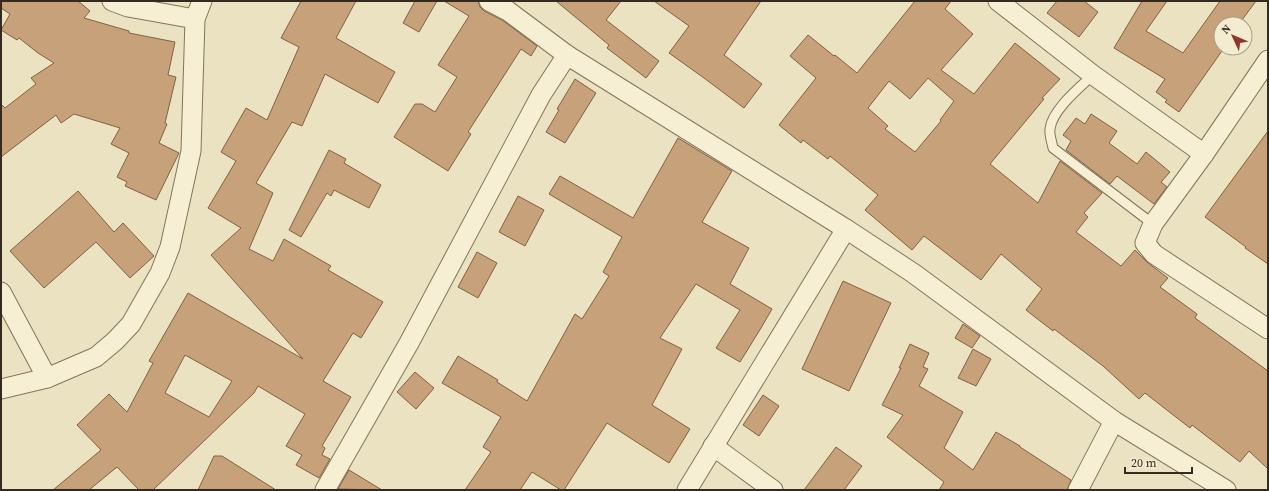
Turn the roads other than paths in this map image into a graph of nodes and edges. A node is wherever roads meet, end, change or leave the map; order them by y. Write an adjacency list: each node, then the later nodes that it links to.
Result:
1 (112, 1): 5 (street)
2 (202, 1): 5 (street)
3 (489, 1): 6 (street)
4 (998, 1): 8 (street)
5 (195, 19): 14 (street)
6 (567, 55): 11 (street); 18 (street)
7 (1268, 60): 9 (street)
8 (1093, 75): 9 (street); 10 (lane)
9 (1204, 154): 10 (street)
10 (1153, 224): 13 (street)
11 (846, 229): 16 (street); 17 (street)
12 (1, 292): 14 (street)
13 (1268, 329)
14 (48, 378): 15 (street)
15 (1, 389)
16 (1114, 421): 21 (street); 22 (street)
17 (713, 446): 19 (street); 20 (street)
18 (325, 490)
19 (687, 490)
20 (773, 490)
21 (1078, 490)
22 (1226, 490)

